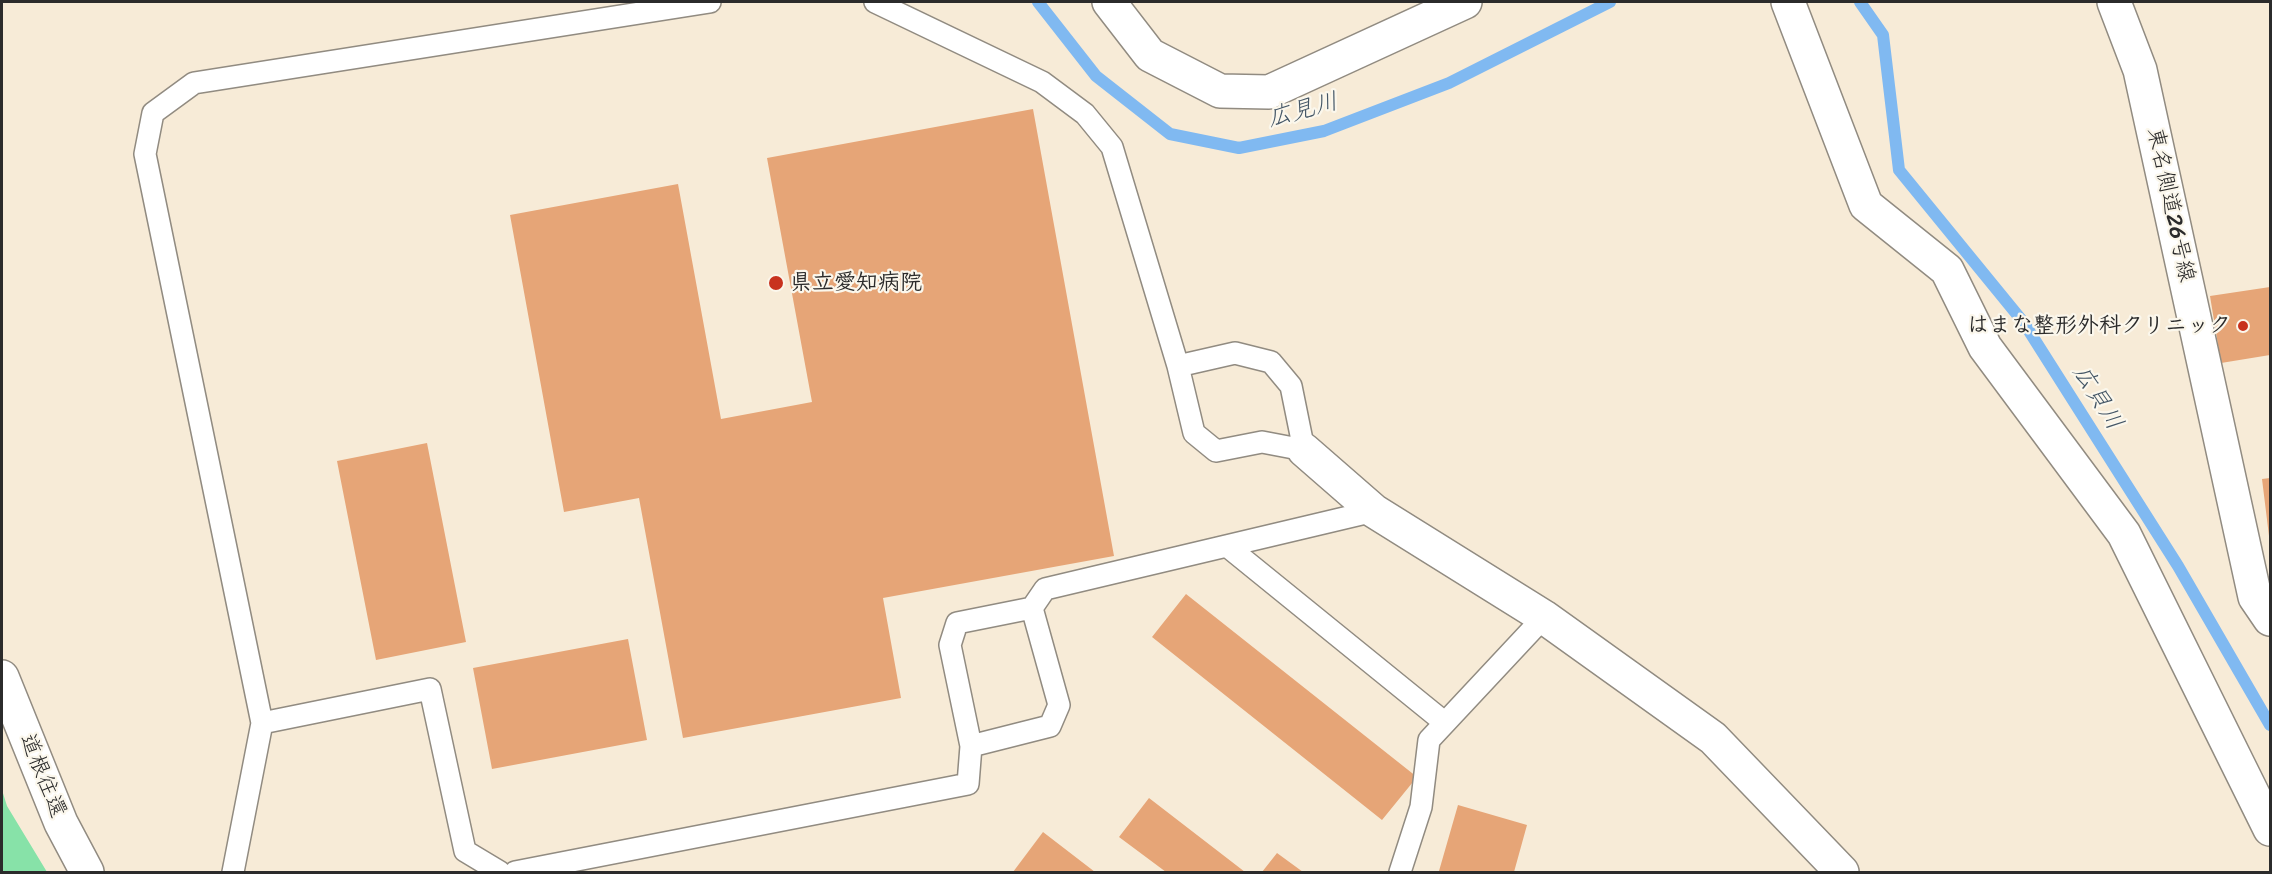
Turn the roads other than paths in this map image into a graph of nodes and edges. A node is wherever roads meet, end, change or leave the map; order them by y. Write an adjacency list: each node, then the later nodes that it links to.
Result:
1 (710, 2): 16 (lane)
2 (875, 2): 7 (lane)
3 (1109, 2): 4 (street)
4 (1464, 2)
5 (1788, 2): 18 (street)
6 (2114, 2): 13 (street, 東名側道26号線)
7 (1178, 366): 8 (lane); 8 (lane)
8 (1304, 450): 9 (street)
9 (1374, 511): 10 (lane); 12 (street)
10 (1227, 546): 11 (lane); 15 (lane)
11 (1032, 608): 17 (lane); 17 (lane)
12 (1544, 617): 15 (lane); 24 (street)
13 (2271, 619)
14 (2, 676): 19 (street, 道根往還)
15 (1444, 722): 23 (lane)
16 (262, 723): 20 (lane); 21 (lane)
17 (971, 746): 22 (lane)
18 (2271, 829)
19 (87, 873)
20 (234, 873)
21 (500, 873)
22 (514, 873)
23 (1400, 873)
24 (1842, 873)

